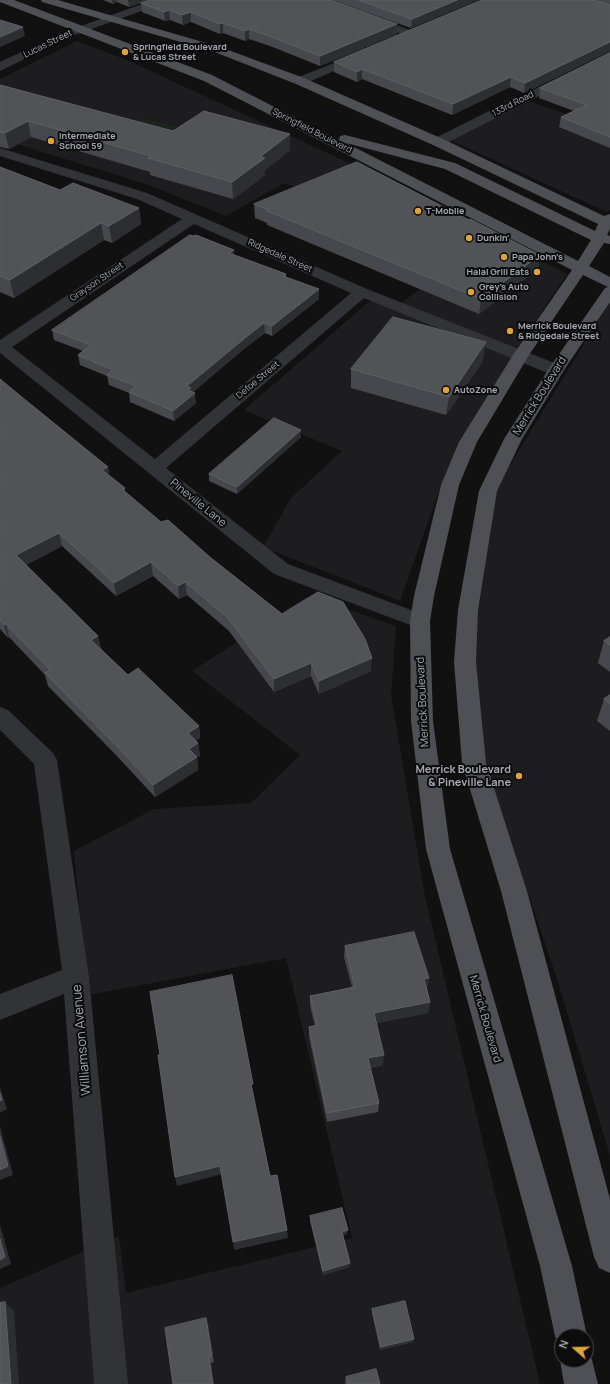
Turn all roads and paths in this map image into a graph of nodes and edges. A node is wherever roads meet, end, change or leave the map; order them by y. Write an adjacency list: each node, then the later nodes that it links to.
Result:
1 (4, 0): 6 (main road, Springfield Boulevard)
2 (46, 0): 5 (main road)
3 (163, 0): 5 (street, Lucas Street)
4 (318, 0): 7 (street)
5 (112, 18): 6 (street, Lucas Street); 11 (main road)
6 (81, 28): 10 (street, Lucas Street); 12 (main road, Springfield Boulevard)
7 (398, 40)
8 (370, 51): 11 (street)
9 (610, 55): 13 (street, 133rd Road)
10 (0, 67)
11 (300, 81): 13 (main road)
12 (312, 131): 19 (main road); 21 (main road, Springfield Boulevard)
13 (438, 142): 18 (main road)
14 (0, 152): 15 (street, Ridgedale Street)
15 (31, 161): 16 (street); 17 (street, Ridgedale Street)
16 (16, 170)
17 (193, 218): 24 (street, Ridgedale Street); 25 (street, Grayson Street)
18 (609, 221): 19 (main road, Merrick Boulevard)
19 (604, 239): 21 (main road, Merrick Boulevard)
20 (610, 268): 21 (main road)
21 (581, 269): 22 (main road, Springfield Boulevard); 26 (main road, Merrick Boulevard)
22 (610, 283)
23 (610, 291): 27 (main road, Merrick Boulevard)
24 (362, 292): 26 (street, Ridgedale Street); 28 (street, Defoe Street)
25 (1, 346): 28 (street, Pineville Lane)
26 (522, 355): 27 (street, Ridgedale Street); 29 (main road, Merrick Boulevard)
27 (556, 370): 33 (main road, Merrick Boulevard)
28 (155, 468): 29 (street, Pineville Lane)
29 (420, 621): 34 (main road, Merrick Boulevard)
30 (0, 716): 31 (street, Williamson Avenue)
31 (76, 977): 32 (street); 36 (street, Williamson Avenue)
32 (0, 1007)
33 (610, 1257)
34 (569, 1328)
35 (578, 1368): 37 (main road)
36 (111, 1384)
37 (581, 1384)

